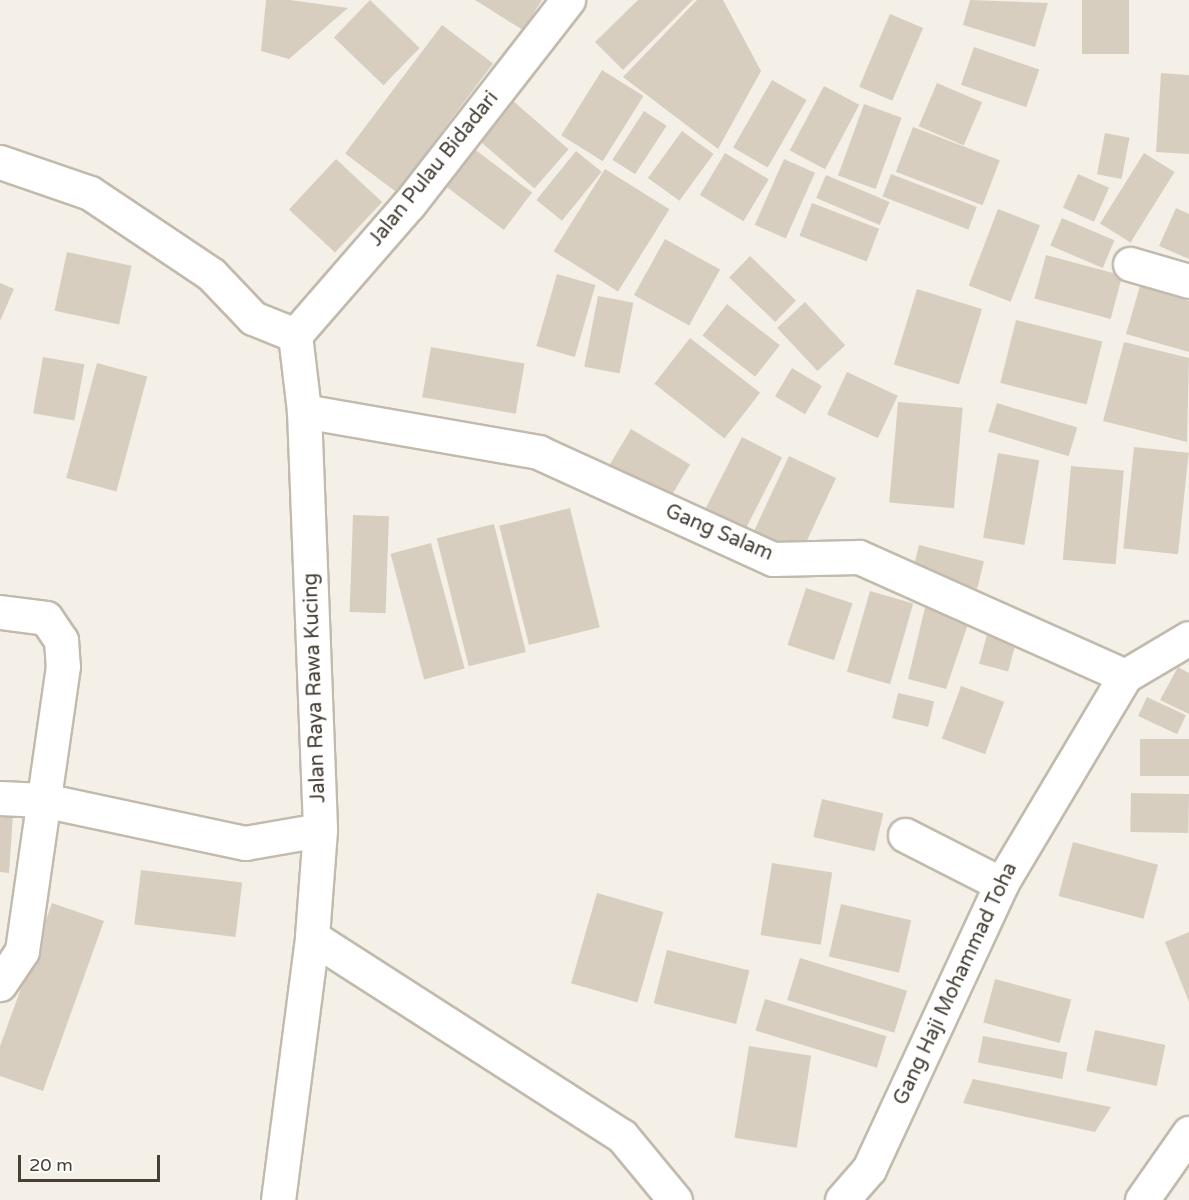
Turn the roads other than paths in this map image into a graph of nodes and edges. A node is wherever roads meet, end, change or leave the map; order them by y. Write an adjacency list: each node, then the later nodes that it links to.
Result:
1 (568, 0): 5 (street, Jalan Pulau Bidadari)
2 (0, 162): 5 (street)
3 (1130, 264): 4 (street)
4 (1189, 281)
5 (295, 335): 6 (street, Jalan Raya Rawa Kucing)
6 (304, 411): 9 (street, Gang Salam); 12 (street, Jalan Raya Rawa Kucing)
7 (0, 612): 11 (street)
8 (1189, 638): 9 (street, Gang Haji Mohammad Toha)
9 (1125, 676): 14 (street, Gang Haji Mohammad Toha)
10 (0, 798): 11 (street)
11 (43, 800): 12 (street); 16 (street)
12 (320, 830): 15 (street, Jalan Raya Rawa Kucing)
13 (905, 835): 14 (street)
14 (1000, 884): 20 (street, Gang Haji Mohammad Toha)
15 (312, 937): 18 (street, Jalan Raya Rawa Kucing); 19 (street)
16 (0, 984)
17 (1189, 1133): 21 (street)
18 (278, 1200)
19 (675, 1200)
20 (842, 1200)
21 (1142, 1200)

